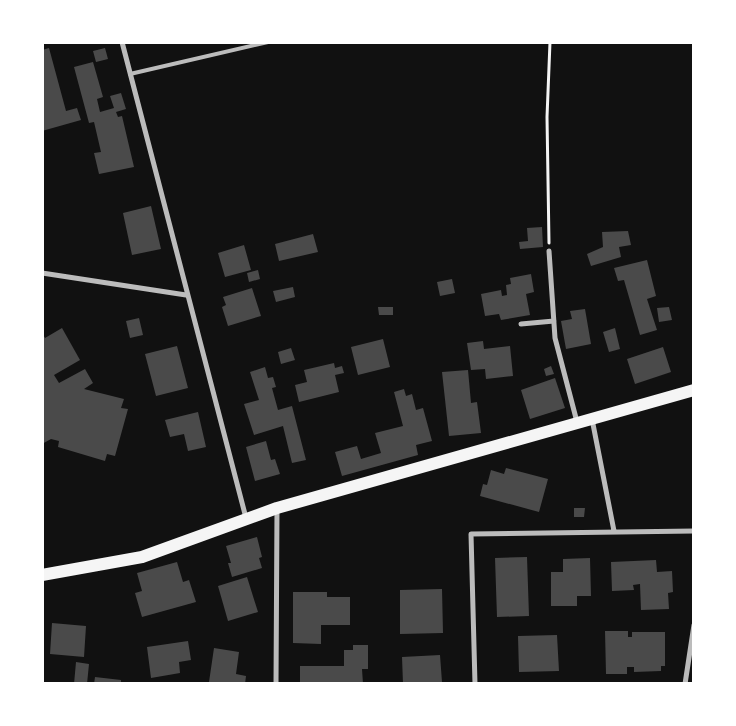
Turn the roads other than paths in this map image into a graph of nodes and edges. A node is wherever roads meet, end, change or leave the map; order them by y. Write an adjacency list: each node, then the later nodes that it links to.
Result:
1 (122, 42): 3 (street)
2 (268, 42): 3 (lane)
3 (130, 74): 6 (street)
4 (549, 251): 7 (street)
5 (42, 273): 6 (street)
6 (186, 295): 13 (street)
7 (554, 321): 8 (street); 11 (street)
8 (521, 324)
9 (694, 390): 10 (main road)
10 (592, 418): 11 (main road); 14 (street)
11 (577, 422): 12 (main road)
12 (277, 508): 13 (main road); 18 (street)
13 (247, 519): 16 (main road)
14 (614, 531): 15 (street); 19 (street)
15 (694, 531)
16 (42, 575)
17 (694, 625): 20 (street)
18 (276, 684)
19 (475, 684)
20 (685, 684)

